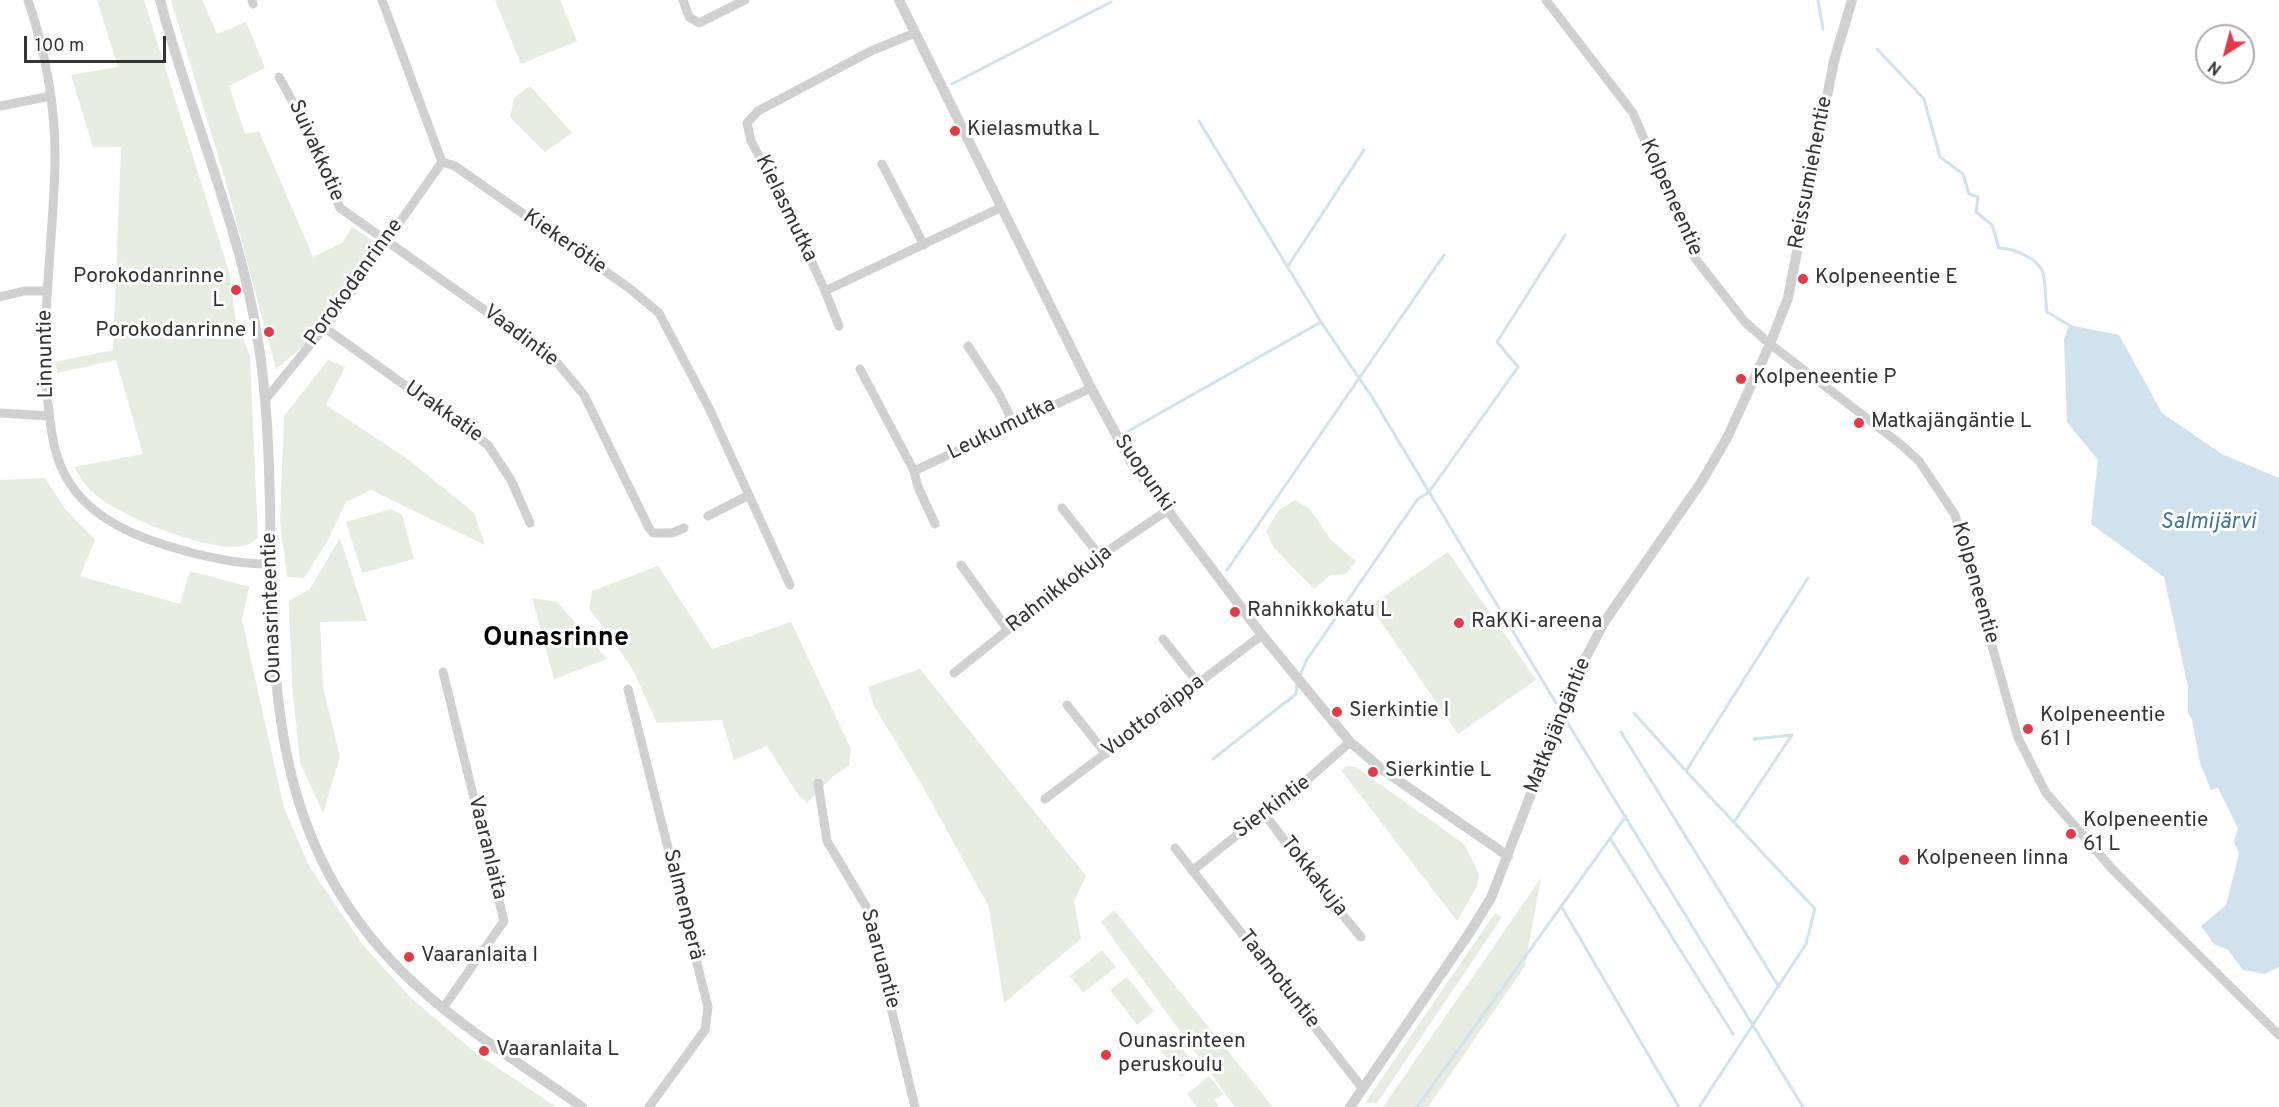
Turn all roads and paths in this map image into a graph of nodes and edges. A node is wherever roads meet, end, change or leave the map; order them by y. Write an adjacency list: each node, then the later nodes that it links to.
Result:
1 (28, 0): 11 (street, Linnuntie)
2 (160, 0): 27 (street, Ounasrinteentie)
3 (382, 0): 13 (street)
4 (683, 0): 5 (street)
5 (745, 0)
6 (899, 0): 9 (street, Suopunki)
7 (1546, 0): 23 (street, Kolpeneentie)
8 (1852, 0): 23 (street, Reissumiehentie)
9 (915, 33): 15 (street, Suopunki); 19 (street, Kielasmutka)
10 (279, 77): 16 (street, Suivakkotie)
11 (51, 96): 12 (street); 18 (street, Linnuntie)
12 (0, 106)
13 (442, 162): 16 (street, Porokodanrinne); 32 (street, Kiekerötie)
14 (882, 164): 17 (street)
15 (1002, 207): 17 (street); 26 (street, Suopunki)
16 (386, 241): 22 (street, Porokodanrinne); 38 (street, Vaadintie)
17 (924, 245): 19 (street)
18 (46, 291): 20 (street); 29 (street, Linnuntie)
19 (825, 291): 21 (street)
20 (0, 297)
21 (839, 326)
22 (325, 328): 27 (street, Porokodanrinne); 36 (street, Urakkatie)
23 (1770, 344): 57 (street, Matkajängäntie); 61 (street, Kolpeneentie)
24 (968, 346): 30 (street)
25 (860, 369): 31 (street)
26 (1091, 388): 30 (street, Leukumutka); 34 (street, Suopunki)
27 (265, 400): 40 (street, Ounasrinteentie)
28 (0, 413): 29 (street)
29 (49, 416): 40 (street, Linnuntie)
30 (1014, 424): 31 (street, Leukumutka)
31 (914, 471): 37 (street)
32 (749, 495): 35 (street); 42 (street, Kiekerötie)
33 (1062, 508): 39 (street)
34 (1168, 510): 39 (street, Rahnikkokuja); 44 (street, Suopunki)
35 (708, 516)
36 (530, 523)
37 (935, 524)
38 (684, 528)
39 (1100, 556): 43 (street, Rahnikkokuja)
40 (272, 564): 60 (street, Ounasrinteentie)
41 (961, 565): 43 (street)
42 (790, 585)
43 (1008, 630): 47 (street, Rahnikkokuja)
44 (1262, 635): 48 (street, Vuottoraippa); 51 (street, Suopunki)
45 (1163, 639): 48 (street)
46 (443, 672): 60 (street, Vaaranlaita)
47 (954, 673)
48 (1198, 683): 52 (street, Vuottoraippa)
49 (627, 689): 64 (street, Salmenperä)
50 (1067, 705): 52 (street)
51 (1350, 742): 55 (street, Sierkintie); 57 (street, Suopunki)
52 (1106, 754): 54 (street, Vuottoraippa)
53 (818, 783): 65 (street, Saaruantie)
54 (1045, 799)
55 (1266, 816): 58 (street, Sierkintie); 59 (street, Tokkakuja)
56 (1176, 848): 58 (street, Taamotuntie)
57 (1508, 856): 62 (street, Matkajängäntie)
58 (1192, 871): 62 (street, Taamotuntie)
59 (1361, 937)
60 (444, 1008): 63 (street, Ounasrinteentie)
61 (2279, 1035)
62 (1363, 1089): 66 (street, Matkajängäntie)
63 (582, 1107)
64 (649, 1107)
65 (915, 1107)
66 (1350, 1107)

